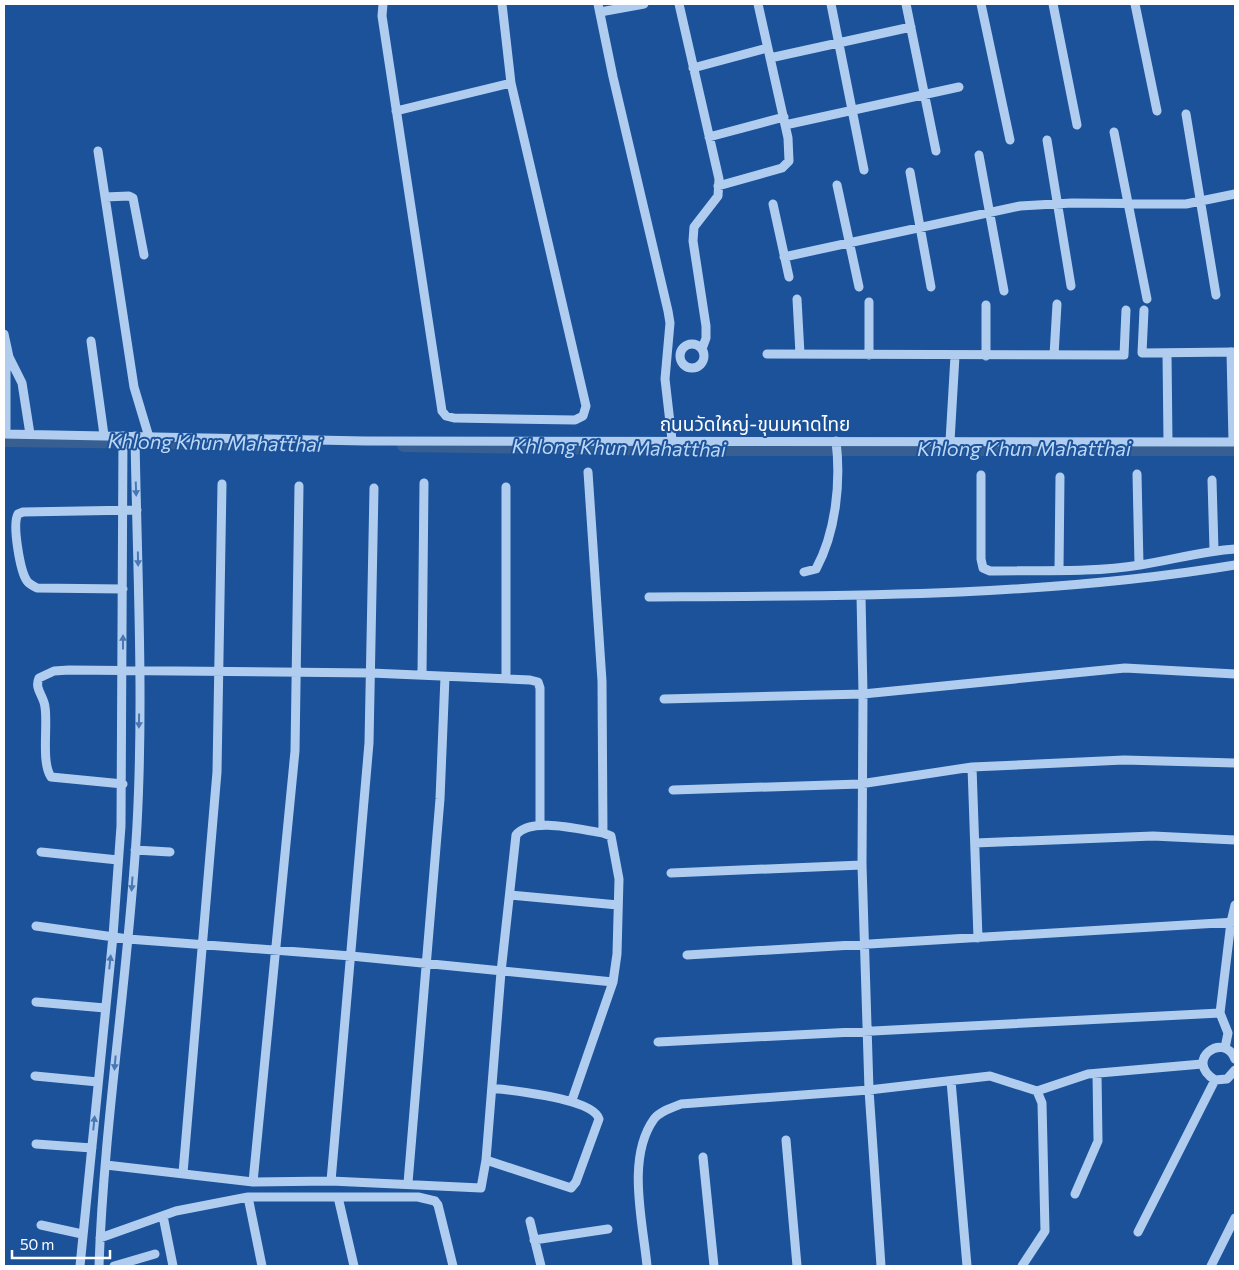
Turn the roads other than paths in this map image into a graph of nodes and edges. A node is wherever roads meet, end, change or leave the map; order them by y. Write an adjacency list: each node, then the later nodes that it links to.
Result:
1 (383, 4): 21 (street)
2 (502, 4): 17 (street)
3 (644, 4): 11 (street)
4 (679, 4): 16 (street)
5 (758, 4): 14 (street)
6 (831, 4): 13 (street)
7 (906, 4): 12 (street)
8 (981, 4): 28 (street)
9 (1053, 4): 25 (street)
10 (1135, 4): 22 (street)
11 (599, 8): 74 (street)
12 (911, 27): 13 (street); 19 (street)
13 (839, 44): 15 (street); 20 (street)
14 (767, 48): 15 (street); 16 (street)
15 (770, 58): 24 (street)
16 (693, 68): 27 (street)
17 (511, 83): 21 (street); 21 (street)
18 (959, 87): 19 (street)
19 (925, 96): 20 (street); 31 (street)
20 (852, 109): 24 (street); 33 (street)
21 (396, 111)
22 (1157, 111)
23 (1186, 114): 39 (street)
24 (784, 121): 27 (street); 36 (street)
25 (1077, 125)
26 (1114, 132): 42 (street)
27 (709, 136): 36 (street)
28 (1010, 140)
29 (1047, 140): 41 (street)
30 (98, 151): 38 (street)
31 (936, 151)
32 (979, 155): 43 (street)
33 (864, 170)
34 (910, 172): 44 (street)
35 (837, 185): 45 (street)
36 (718, 186): 63 (street)
37 (1235, 194): 39 (street)
38 (105, 197): 46 (street); 80 (street)
39 (1202, 201): 42 (street); 53 (street)
40 (773, 204): 47 (street)
41 (1056, 204): 42 (street); 43 (street); 49 (street)
42 (1129, 204): 55 (street)
43 (989, 212): 44 (street); 52 (street)
44 (919, 226): 45 (street); 51 (street)
45 (849, 242): 47 (street); 50 (street)
46 (144, 255)
47 (784, 257): 48 (street)
48 (788, 277)
49 (1071, 286)
50 (859, 287)
51 (931, 288)
52 (1004, 291)
53 (1216, 295)
54 (797, 299): 67 (street)
55 (1147, 299)
56 (869, 302): 70 (street)
57 (1057, 304): 68 (street)
58 (986, 305): 72 (street)
59 (1126, 310): 68 (street)
60 (1144, 310): 65 (street)
61 (4, 334): 69 (street)
62 (91, 341): 79 (street)
63 (702, 349): 73 (street); 73 (street)
64 (1233, 352): 65 (street); 86 (street)
65 (1167, 353): 85 (street)
66 (768, 354): 67 (street)
67 (800, 354): 70 (street)
68 (1054, 355): 72 (street)
69 (9, 356): 75 (street); 76 (street)
70 (869, 356): 71 (street)
71 (955, 356): 72 (street); 84 (street)
72 (986, 356)
73 (681, 359): 74 (street)
74 (664, 364): 83 (street)
75 (17, 370): 76 (street); 78 (street)
76 (5, 371): 77 (street)
77 (5, 434): 78 (street, ถนนวัดใหญ่-ขุนมหาดไทย)
78 (30, 434): 79 (street, ถนนวัดใหญ่-ขุนมหาดไทย)
79 (104, 435): 81 (street, ถนนวัดใหญ่-ขุนมหาดไทย)
80 (149, 437): 82 (street, ถนนวัดใหญ่-ขุนมหาดไทย); 83 (street, ถนนวัดใหญ่-ขุนมหาดไทย)
81 (123, 440): 82 (street, ถนนวัดใหญ่-ขุนมหาดไทย); 98 (street)
82 (135, 440): 99 (street, one-way to 99)
83 (672, 440): 87 (street, ถนนวัดใหญ่-ขุนมหาดไทย)
84 (950, 441): 85 (street, ถนนวัดใหญ่-ขุนมหาดไทย); 87 (street, ถนนวัดใหญ่-ขุนมหาดไทย)
85 (1168, 442): 86 (street, ถนนวัดใหญ่-ขุนมหาดไทย)
86 (1234, 442)
87 (837, 445): 105 (street)
88 (588, 472): 126 (street)
89 (1137, 474): 102 (street)
90 (981, 476): 104 (street)
91 (1060, 477): 104 (street)
92 (1212, 480): 101 (street)
93 (424, 483): 115 (street)
94 (222, 484): 111 (street)
95 (298, 486): 112 (street)
96 (506, 487): 117 (street)
97 (374, 488): 113 (street)
98 (122, 510): 99 (street); 106 (street); 106 (street)
99 (137, 510): 110 (street, one-way to 110)
100 (1235, 548): 101 (street)
101 (1214, 550): 102 (street)
102 (1139, 565): 104 (street)
103 (1235, 565): 107 (street)
104 (1059, 570)
105 (804, 572)
106 (123, 589): 109 (street, one-way to 106)
107 (861, 596): 108 (street); 118 (street)
108 (649, 597)
109 (123, 671): 110 (street); 122 (street); 122 (street)
110 (140, 672): 111 (street); 129 (street, one-way to 129)
111 (218, 672): 112 (street); 143 (street)
112 (295, 672): 113 (street); 145 (street)
113 (371, 673): 115 (street); 147 (street)
114 (1235, 674): 118 (street)
115 (422, 675): 116 (street)
116 (445, 677): 117 (street); 148 (street)
117 (506, 678): 125 (street)
118 (863, 694): 119 (street); 123 (street)
119 (664, 699)
120 (1235, 763): 121 (street)
121 (972, 767): 123 (street); 128 (street)
122 (123, 784): 132 (street)
123 (860, 784): 124 (street); 133 (street)
124 (673, 790)
125 (540, 824): 126 (street); 135 (street)
126 (603, 832): 136 (street)
127 (1235, 840): 128 (street)
128 (975, 843): 141 (street)
129 (135, 850): 131 (street); 142 (street, one-way to 142)
130 (42, 852): 132 (street)
131 (170, 852)
132 (118, 860): 140 (street)
133 (862, 865): 134 (street); 144 (street)
134 (671, 873)
135 (510, 895): 136 (street); 149 (street)
136 (618, 905): 150 (street)
137 (1235, 905): 138 (street)
138 (1233, 922): 141 (street); 153 (street)
139 (36, 926): 140 (street)
140 (113, 936): 142 (street); 152 (street, one-way to 140)
141 (978, 938): 144 (street)
142 (128, 939): 143 (street); 157 (street)
143 (203, 946): 145 (street); 177 (street)
144 (865, 946): 146 (street); 154 (street)
145 (277, 950): 147 (street); 179 (street)
146 (687, 955)
147 (351, 956): 148 (street); 178 (street)
148 (426, 964): 149 (street); 180 (street)
149 (502, 972): 150 (street); 167 (street)
150 (613, 982): 170 (street)
151 (36, 1002): 152 (street)
152 (105, 1008): 155 (street)
153 (1220, 1013): 154 (street); 158 (street)
154 (868, 1030): 156 (street); 168 (street)
155 (102, 1041): 157 (street); 166 (street)
156 (658, 1042)
157 (117, 1043): 176 (street, one-way to 176)
158 (1225, 1048): 159 (street); 160 (street)
159 (1235, 1059)
160 (1202, 1064): 162 (street); 164 (street)
161 (1235, 1070): 164 (street)
162 (1097, 1074): 169 (street); 181 (street)
163 (35, 1076): 166 (street)
164 (1215, 1080): 191 (street)
165 (951, 1081): 168 (street); 169 (street); 208 (street)
166 (98, 1082): 173 (street, one-way to 166)
167 (492, 1088): 170 (street); 175 (street)
168 (869, 1090): 204 (street); 207 (street)
169 (1037, 1091): 209 (street)
170 (572, 1100): 175 (street)
171 (786, 1140): 206 (street)
172 (36, 1144): 173 (street)
173 (92, 1148): 184 (street)
174 (703, 1157): 205 (street)
175 (486, 1160): 180 (street)
176 (106, 1165): 177 (street); 185 (street)
177 (183, 1172): 179 (street)
178 (331, 1181): 179 (street); 180 (street)
179 (253, 1182)
180 (408, 1183)
181 (1075, 1194)
182 (248, 1197): 183 (street); 186 (street); 200 (street)
183 (338, 1197): 201 (street); 202 (street)
184 (86, 1207): 185 (street); 192 (street)
185 (101, 1209): 193 (street)
186 (163, 1216): 193 (street); 199 (street)
187 (1235, 1218): 210 (street)
188 (530, 1221): 194 (street)
189 (42, 1225): 192 (street)
190 (608, 1229): 194 (street)
191 (1138, 1232)
192 (82, 1234): 196 (street)
193 (100, 1238): 197 (street)
194 (534, 1240): 203 (street)
195 (155, 1254): 198 (street)
196 (80, 1266)
197 (99, 1266)
198 (114, 1266)
199 (173, 1266)
200 (262, 1266)
201 (354, 1266)
202 (453, 1266)
203 (541, 1266)
204 (647, 1266)
205 (714, 1266)
206 (797, 1266)
207 (881, 1266)
208 (967, 1266)
209 (1022, 1266)
210 (1210, 1266)

